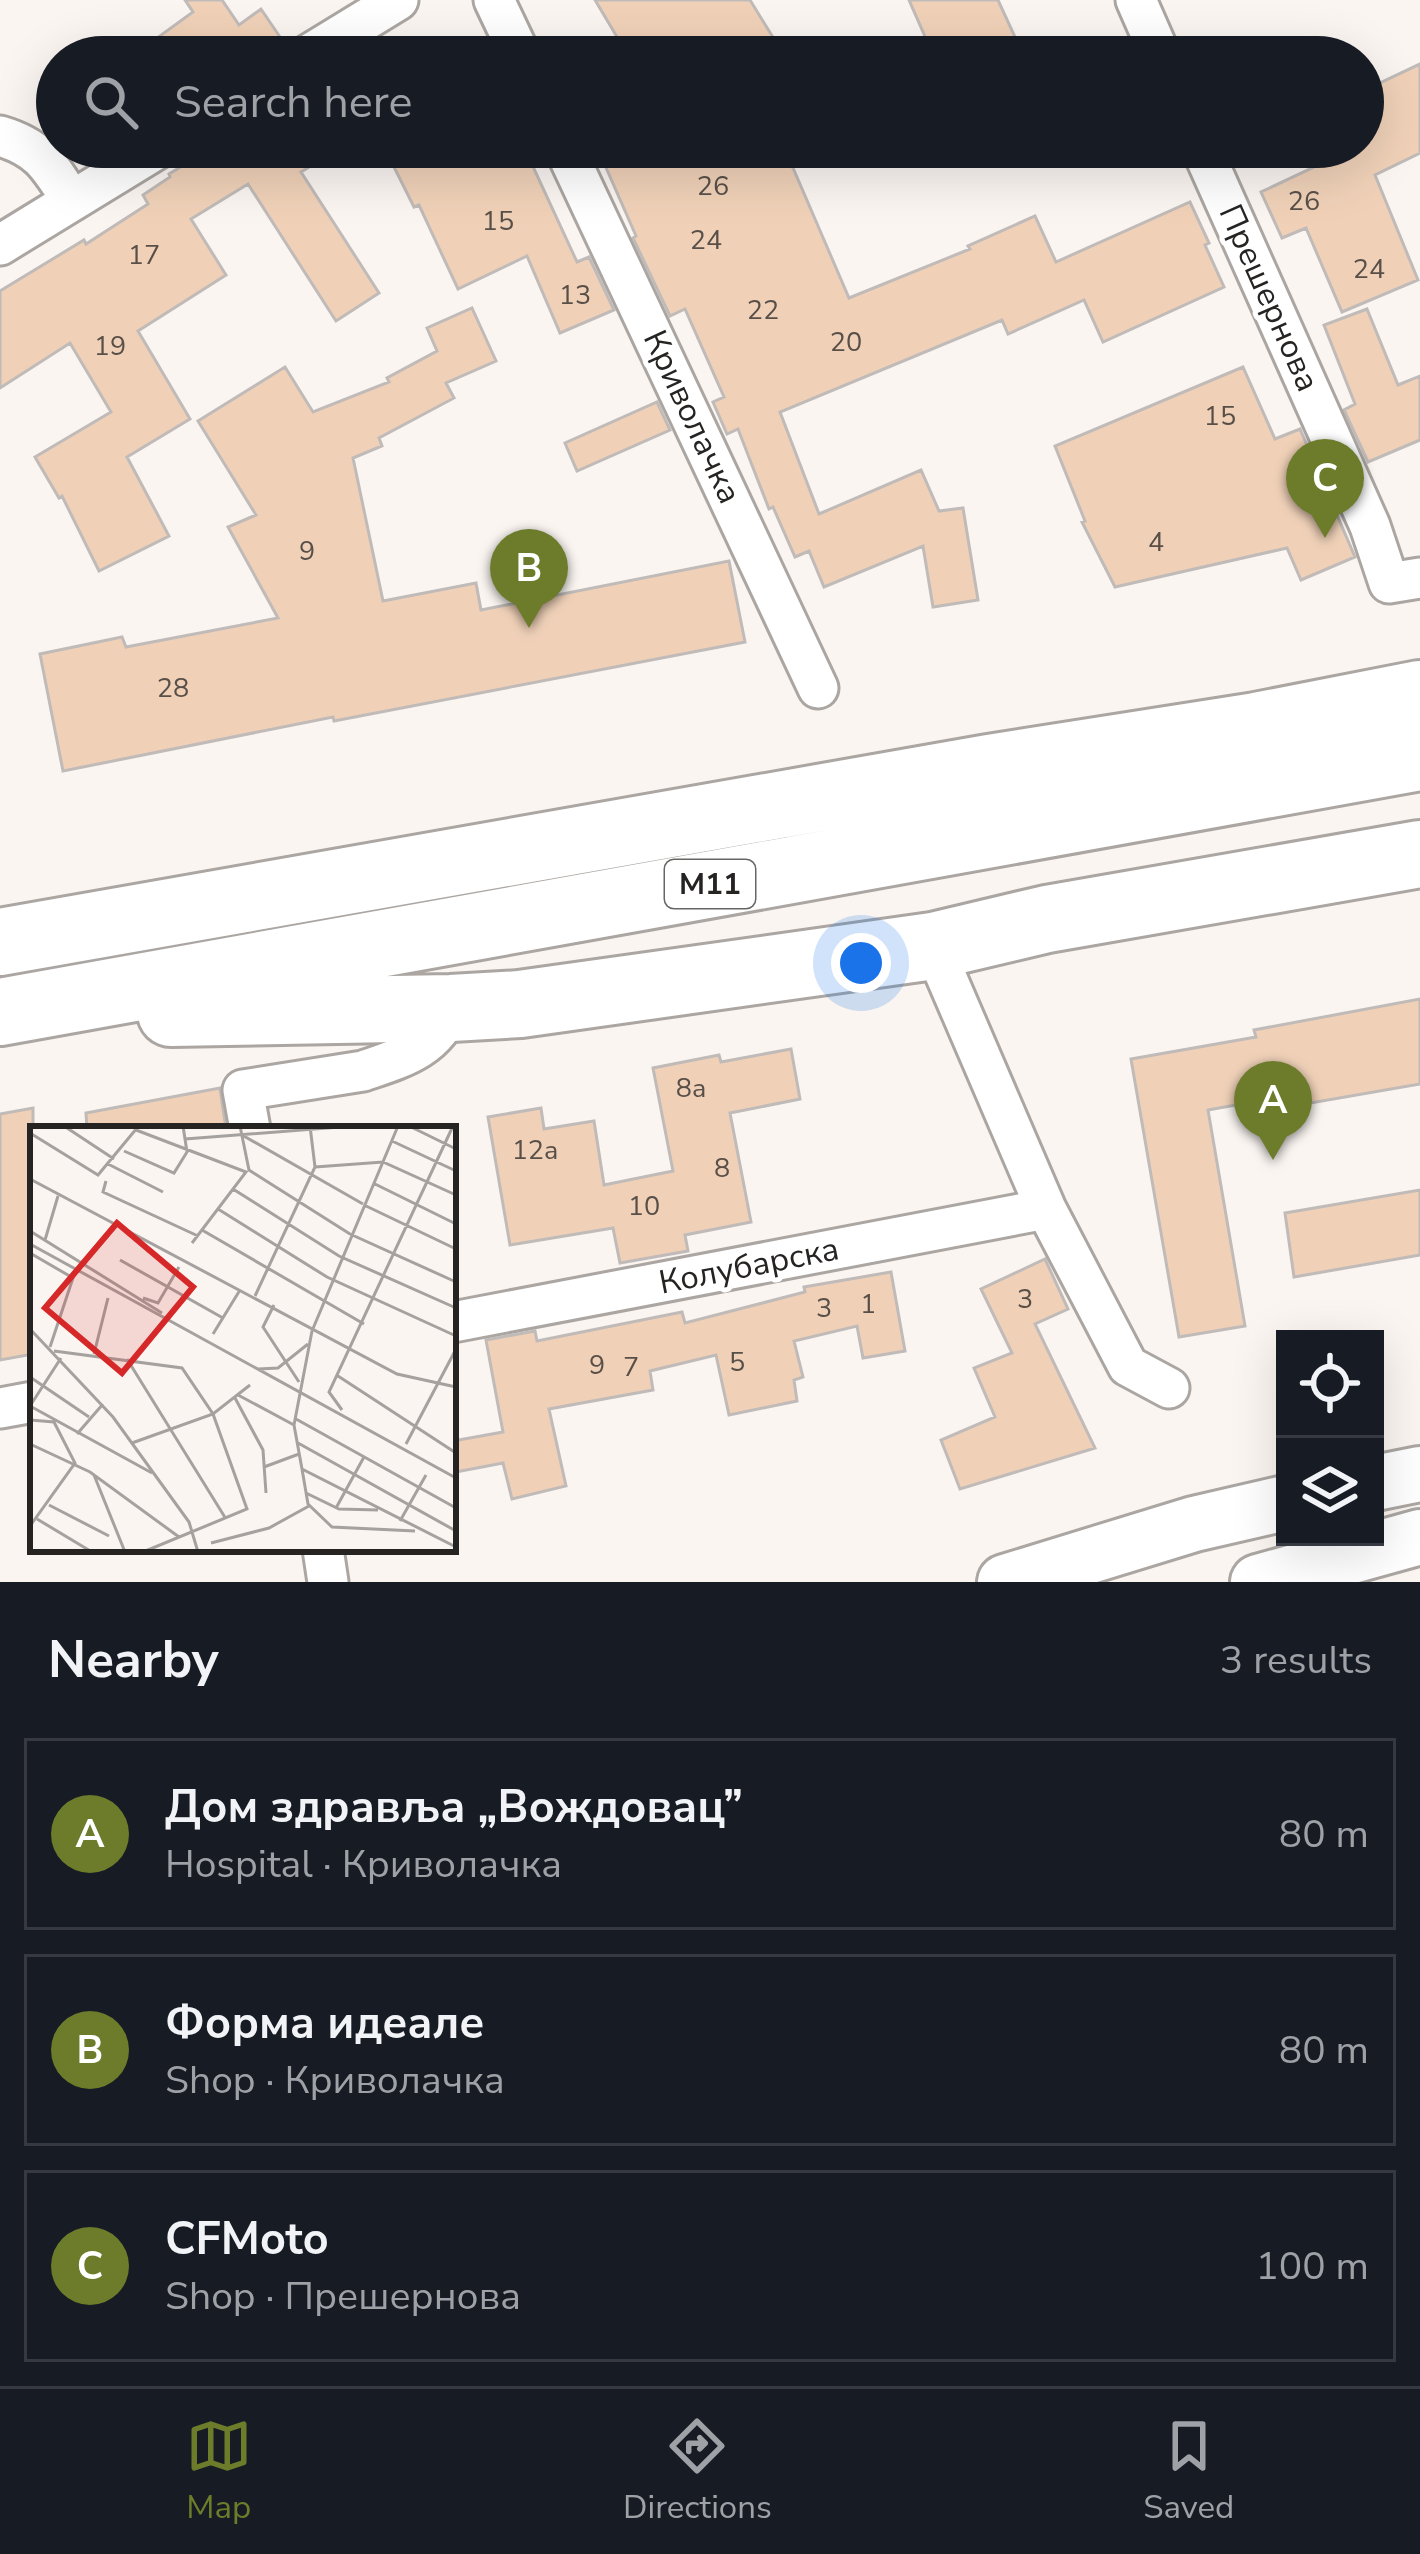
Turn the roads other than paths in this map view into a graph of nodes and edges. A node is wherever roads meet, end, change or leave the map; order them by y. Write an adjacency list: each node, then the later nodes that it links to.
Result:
1 (398, 0): 4 (street)
2 (494, 0): 5 (street)
3 (1136, 0): 6 (street)
4 (339, 36)
5 (511, 36)
6 (1152, 36)
7 (0, 136): 8 (street)
8 (36, 152)
9 (50, 168): 13 (street)
10 (126, 168): 13 (street)
11 (574, 168): 16 (street, Криволачка)
12 (1211, 168): 15 (street, Прешернова)
13 (72, 202): 14 (street)
14 (0, 245)
15 (1404, 580)
16 (818, 688)
17 (1420, 694): 20 (highway, M11)
18 (1420, 757): 23 (highway, M11)
19 (1420, 854): 21 (highway)
20 (0, 942)
21 (933, 946): 22 (highway); 26 (street)
22 (451, 1008): 24 (highway); 25 (street)
23 (0, 1012)
24 (0, 1022)
25 (249, 1126)
26 (1046, 1209): 27 (street, Колубарска); 28 (street)
27 (456, 1321)
28 (1169, 1388)
29 (30, 1403): 30 (street)
30 (0, 1408)
31 (1420, 1474): 32 (main road)
32 (1384, 1481)
33 (1276, 1505): 37 (main road)
34 (1420, 1537): 38 (main road)
35 (323, 1552): 36 (street)
36 (328, 1582)
37 (1005, 1582)
38 (1258, 1582)

